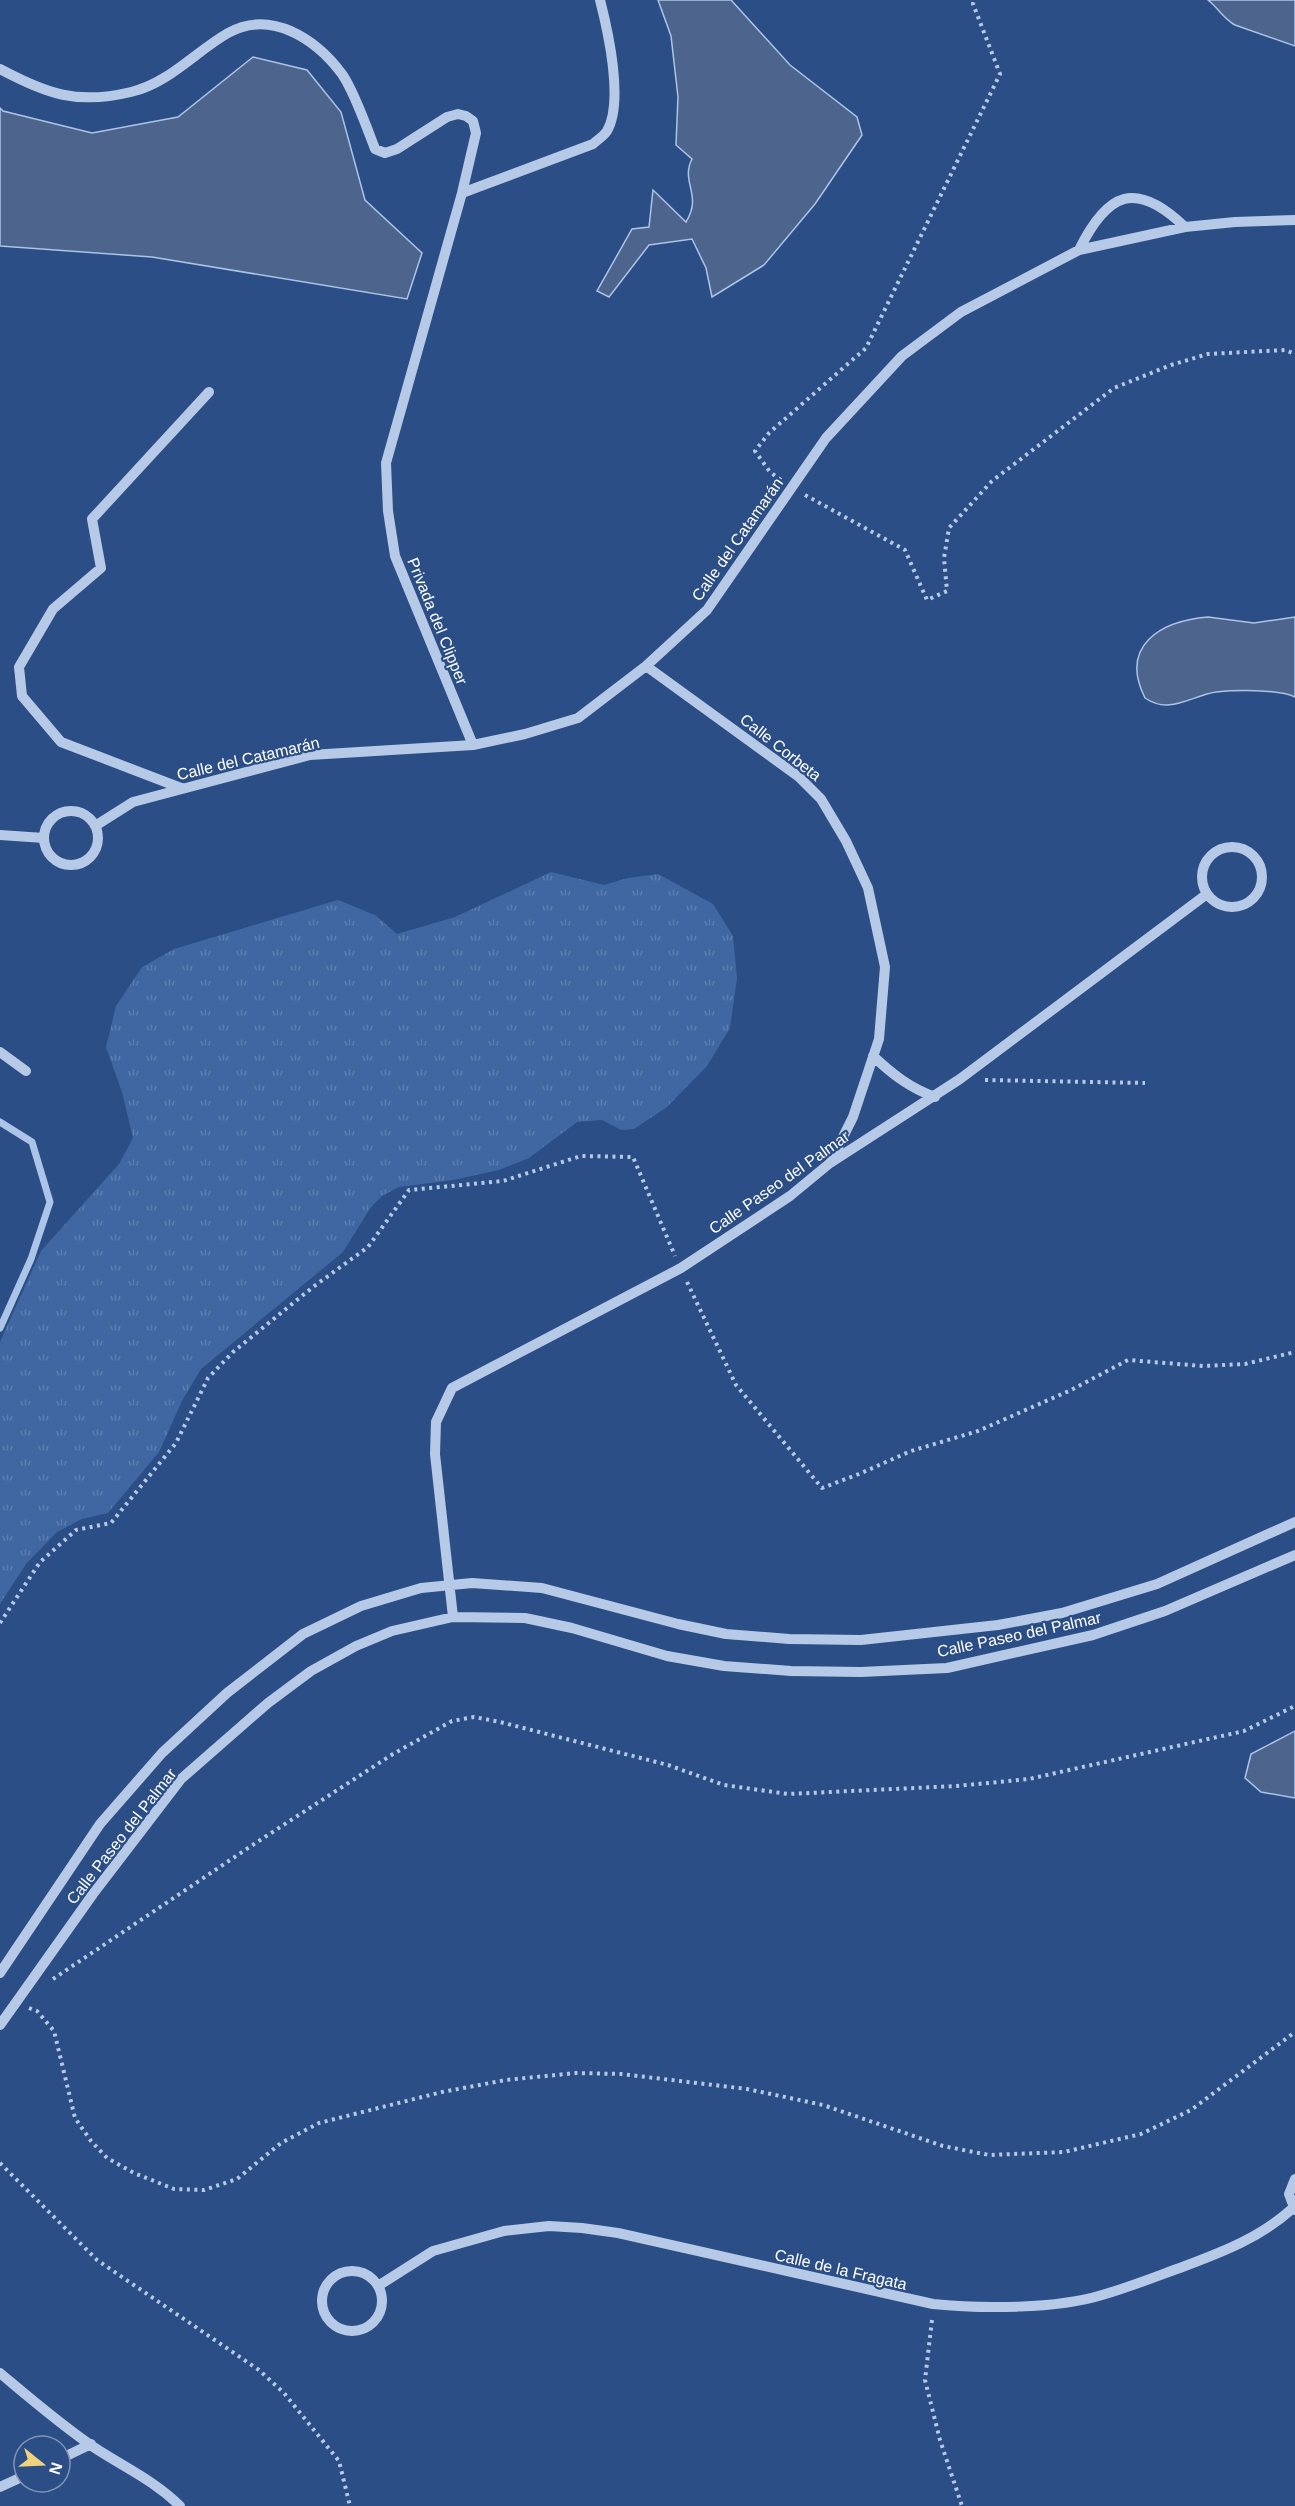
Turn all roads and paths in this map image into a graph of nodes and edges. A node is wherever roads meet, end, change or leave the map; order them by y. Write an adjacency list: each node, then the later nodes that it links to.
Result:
1 (600, 0): 4 (street)
2 (974, 0): 10 (path)
3 (0, 69): 4 (street, Privada del Clipper)
4 (462, 193): 12 (street, Privada del Clipper)
5 (1295, 220): 6 (street, Calle del Catamarán)
6 (1185, 227): 7 (street, Calle del Catamarán); 7 (street)
7 (1079, 250): 10 (street, Calle del Catamarán)
8 (1295, 354): 10 (path)
9 (209, 392): 13 (street)
10 (791, 487): 11 (street, Calle del Catamarán)
11 (646, 666): 12 (street, Calle del Catamarán); 19 (street, Calle Corbeta)
12 (473, 745): 13 (street, Calle del Catamarán)
13 (182, 788): 14 (street, Calle del Catamarán)
14 (95, 826): 16 (street); 16 (street)
15 (0, 834): 16 (street)
16 (44, 838)
17 (1207, 894): 17 (street); 21 (street, Calle Paseo del Palmar)
18 (0, 1053): 20 (street)
19 (873, 1056): 23 (street); 24 (street, Calle Corbeta)
20 (26, 1071)
21 (960, 1079): 22 (path); 23 (street, Calle Paseo del Palmar)
22 (1145, 1083)
23 (935, 1096): 24 (street, Calle Paseo del Palmar)
24 (830, 1163): 25 (street, Calle Paseo del Palmar)
25 (681, 1268): 26 (path); 29 (street, Calle Paseo del Palmar); 31 (path)
26 (1295, 1352)
27 (1295, 1522): 29 (street, Calle Paseo del Palmar)
28 (1295, 1555): 30 (street, Calle Paseo del Palmar)
29 (448, 1584): 30 (street, Calle Paseo del Palmar); 33 (street, Calle Paseo del Palmar)
30 (453, 1617): 35 (street, Calle Paseo del Palmar)
31 (0, 1623)
32 (1295, 1706): 34 (path)
33 (0, 1973)
34 (48, 1983)
35 (18, 2002): 36 (street, Calle Paseo del Palmar); 37 (path)
36 (0, 2025)
37 (1295, 2032)
38 (0, 2163): 47 (path)
39 (1295, 2179): 40 (street)
40 (1294, 2209): 42 (street, Calle de la Fragata)
41 (378, 2286): 41 (street); 42 (street, Calle de la Fragata)
42 (933, 2304): 48 (path)
43 (0, 2373): 44 (street)
44 (91, 2445): 45 (street); 46 (street)
45 (72, 2454)
46 (180, 2506)
47 (350, 2506)
48 (962, 2506)

